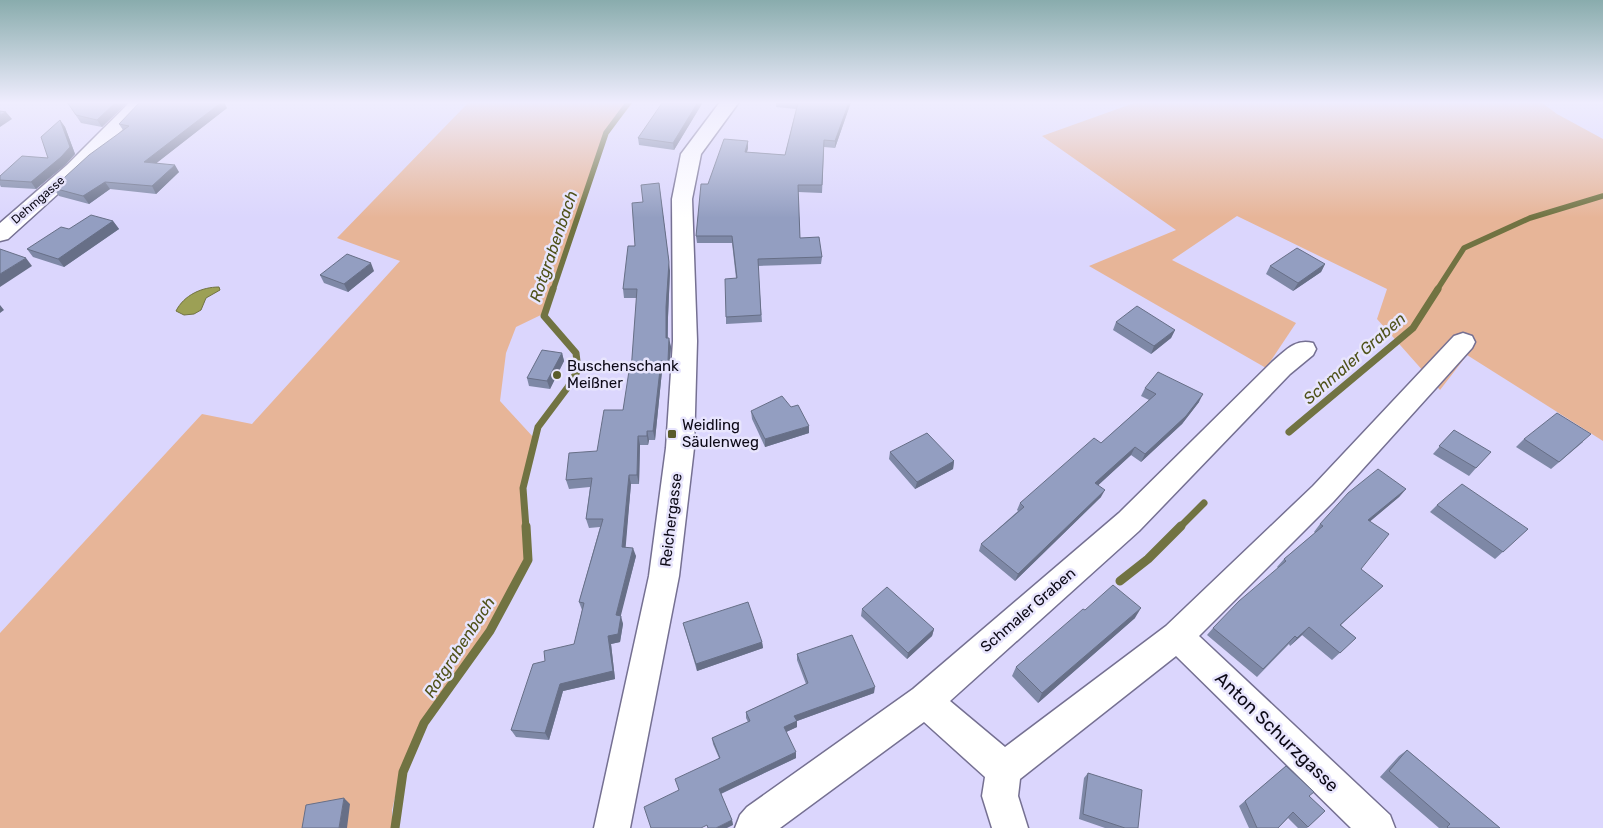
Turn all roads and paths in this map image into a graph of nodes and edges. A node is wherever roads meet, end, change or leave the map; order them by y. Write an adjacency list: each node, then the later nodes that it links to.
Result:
1 (101, 141): 4 (street, Dehmgasse)
2 (701, 141): 11 (street, Reichergasse)
3 (0, 205): 4 (street)
4 (30, 207): 5 (street, Dehmgasse)
5 (0, 234)
6 (1463, 342): 8 (street)
7 (1304, 349): 9 (street, Schmaler Graben)
8 (1177, 636): 10 (street); 14 (street, Anton Schurzgasse)
9 (925, 701): 10 (street); 12 (street, Schmaler Graben)
10 (1004, 770): 13 (street)
11 (612, 828)
12 (754, 828)
13 (1010, 828)
14 (1377, 828)

